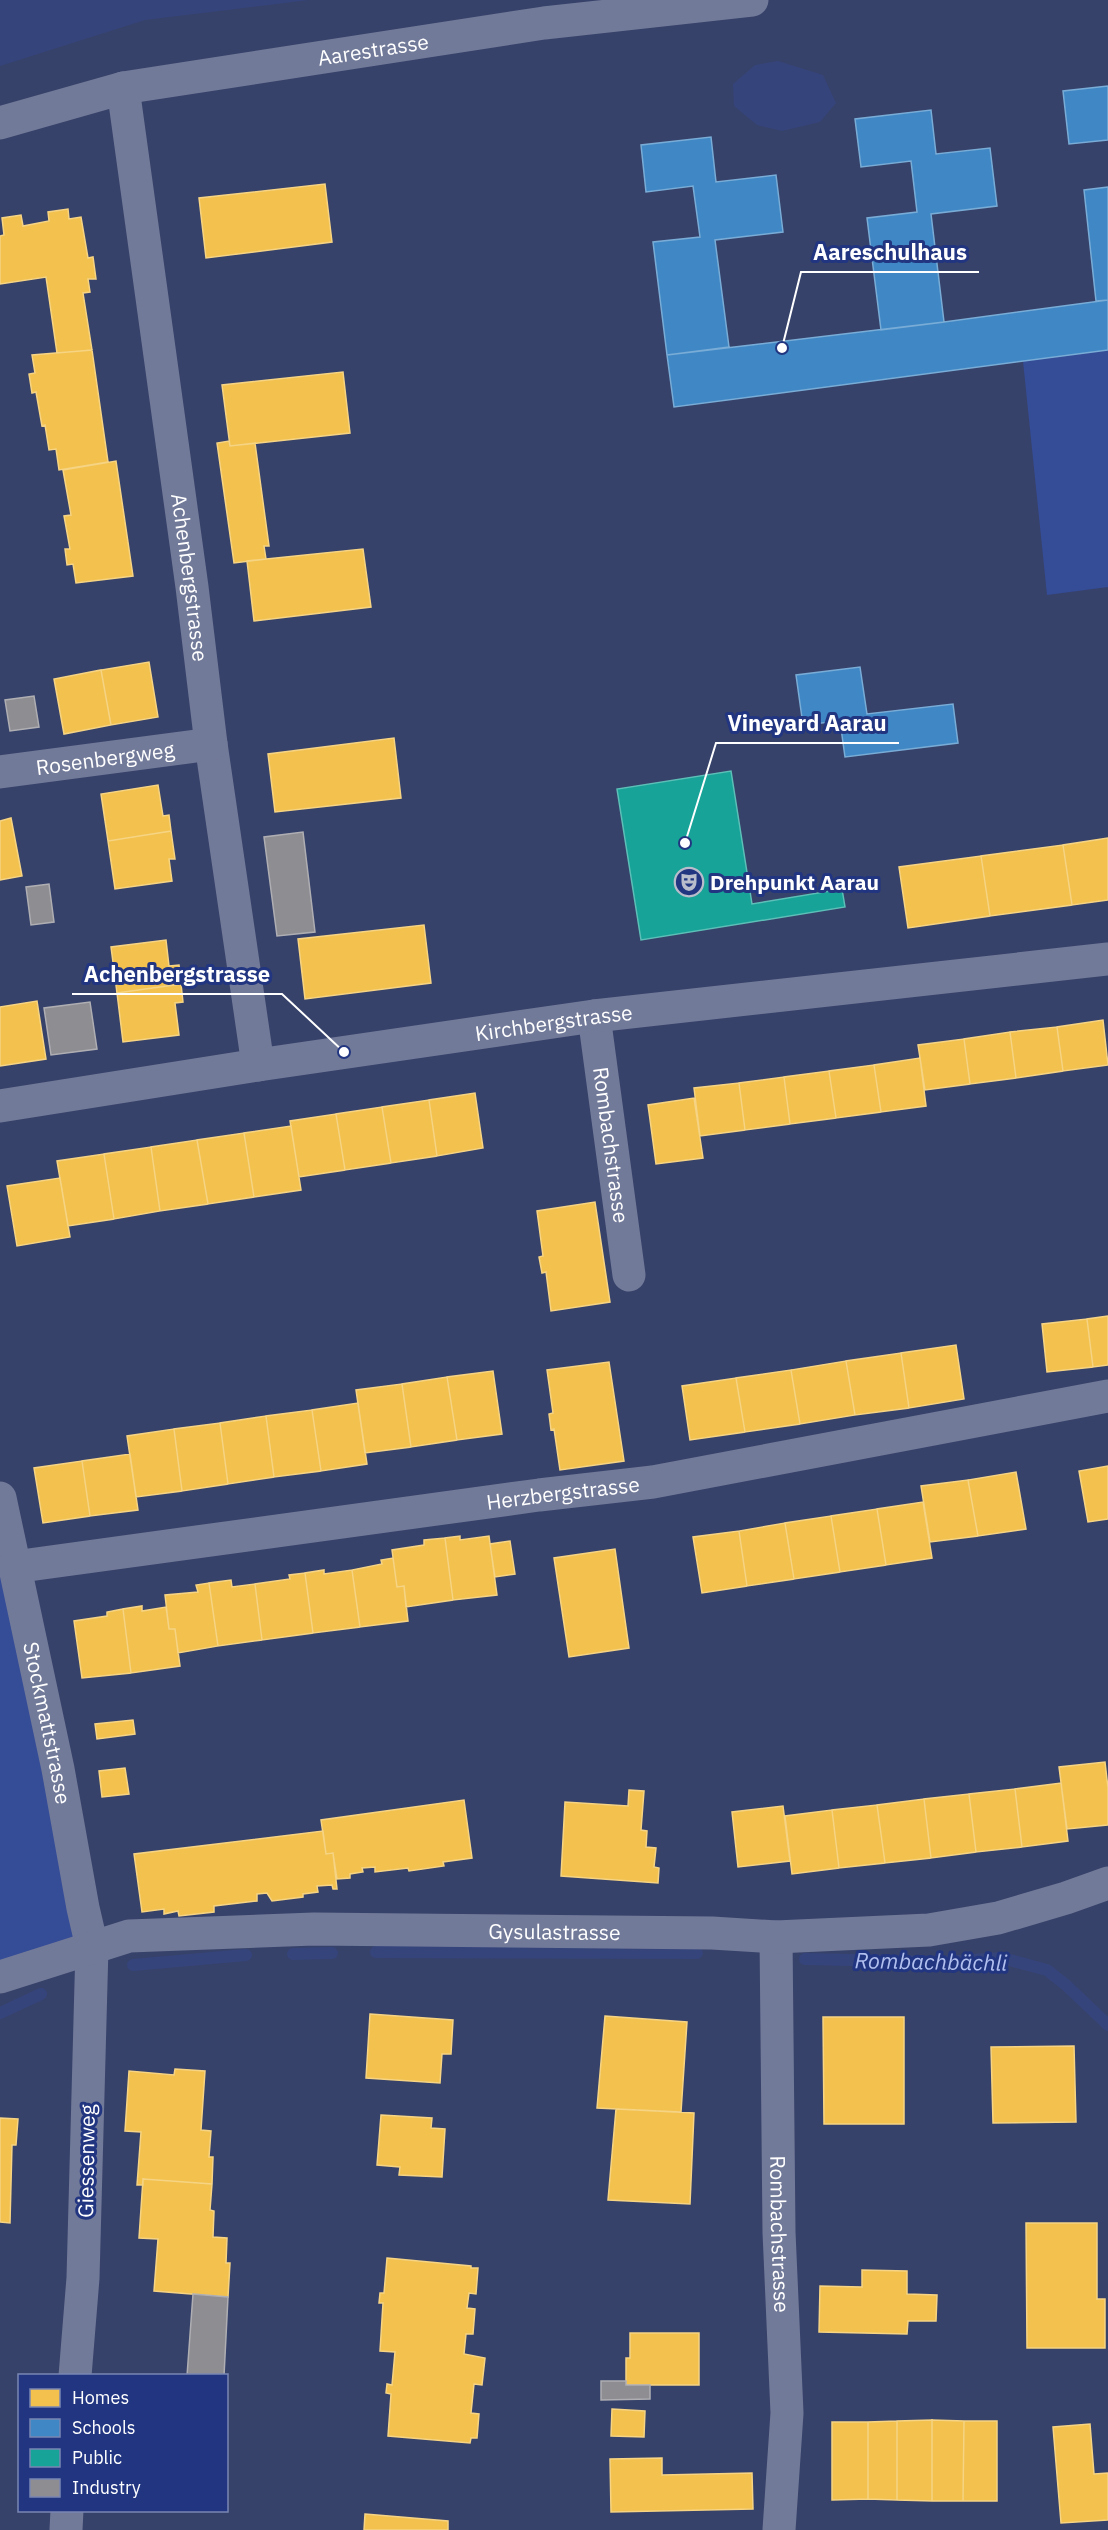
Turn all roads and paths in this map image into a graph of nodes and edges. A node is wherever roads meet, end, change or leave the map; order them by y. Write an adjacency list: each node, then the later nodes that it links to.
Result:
1 (752, 0): 2 (street, Aarestrasse)
2 (123, 88): 3 (street, Aarestrasse); 4 (street, Achenbergstrasse)
3 (0, 123)
4 (211, 744): 5 (street, Rosenbergweg); 8 (street, Achenbergstrasse)
5 (0, 772)
6 (1108, 959): 7 (street, Kirchbergstrasse)
7 (594, 1016): 8 (street, Kirchbergstrasse); 10 (street, Rombachstrasse)
8 (258, 1065): 9 (street, Kirchbergstrasse)
9 (0, 1106)
10 (629, 1275)
11 (1108, 1396): 13 (street, Herzbergstrasse)
12 (0, 1498): 13 (street, Stockmattstrasse)
13 (14, 1567): 16 (street, Stockmattstrasse)
14 (1108, 1883): 15 (street, Gysulastrasse)
15 (776, 1937): 16 (street, Gysulastrasse); 21 (street, Rombachstrasse)
16 (92, 1947): 17 (street, Gysulastrasse); 18 (street, Giessenweg)
17 (0, 1977)
18 (75, 2374)
19 (67, 2512): 20 (street)
20 (66, 2530)
21 (779, 2530)

